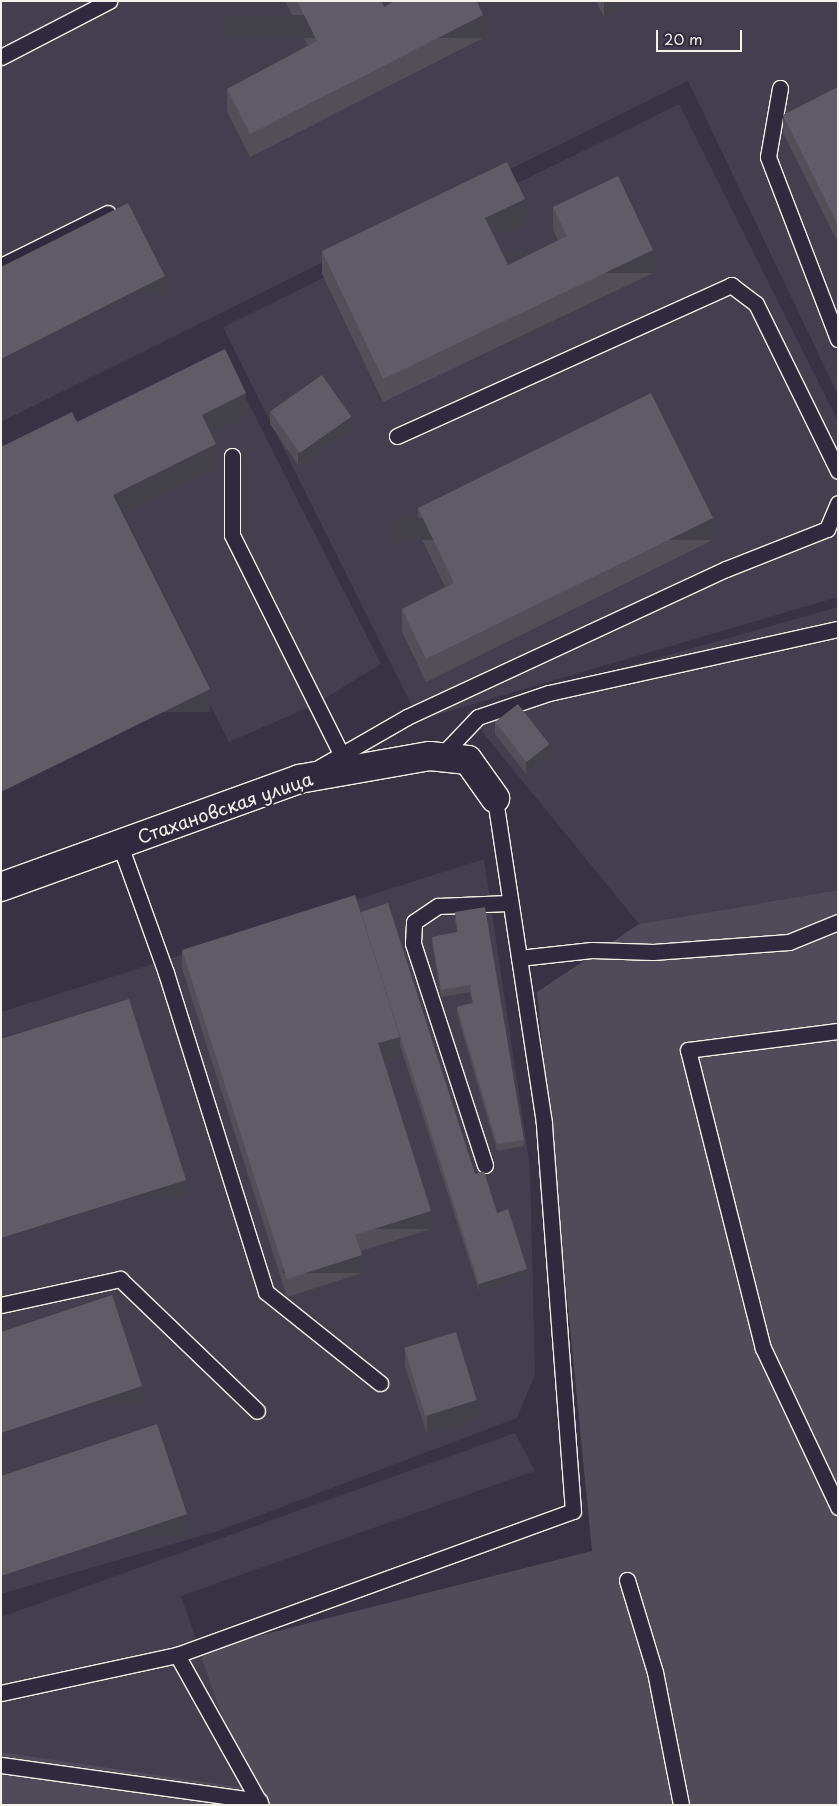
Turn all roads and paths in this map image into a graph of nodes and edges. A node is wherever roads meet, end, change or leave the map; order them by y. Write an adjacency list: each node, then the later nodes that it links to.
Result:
1 (109, 1): 2 (lane)
2 (1, 57)
3 (780, 88): 6 (lane)
4 (109, 213): 5 (lane)
5 (1, 266)
6 (838, 340)
7 (397, 436): 9 (lane)
8 (232, 456): 12 (lane)
9 (838, 472)
10 (838, 503): 12 (lane)
11 (838, 629): 13 (lane)
12 (342, 756): 14 (lane)
13 (440, 757): 14 (street, Стахановская улица); 15 (street, Стахановская улица)
14 (299, 778): 16 (street, Стахановская улица)
15 (495, 798): 18 (lane)
16 (120, 845): 17 (street, Стахановская улица); 24 (lane)
17 (1, 887)
18 (508, 903): 20 (lane); 22 (lane)
19 (838, 922): 20 (lane)
20 (519, 958): 28 (lane)
21 (838, 1031): 26 (lane)
22 (485, 1165)
23 (1, 1305): 25 (lane)
24 (380, 1383)
25 (257, 1411)
26 (838, 1507)
27 (628, 1580): 32 (lane)
28 (177, 1655): 29 (lane); 31 (lane)
29 (1, 1693)
30 (1, 1764): 31 (lane)
31 (261, 1803)
32 (681, 1805)

